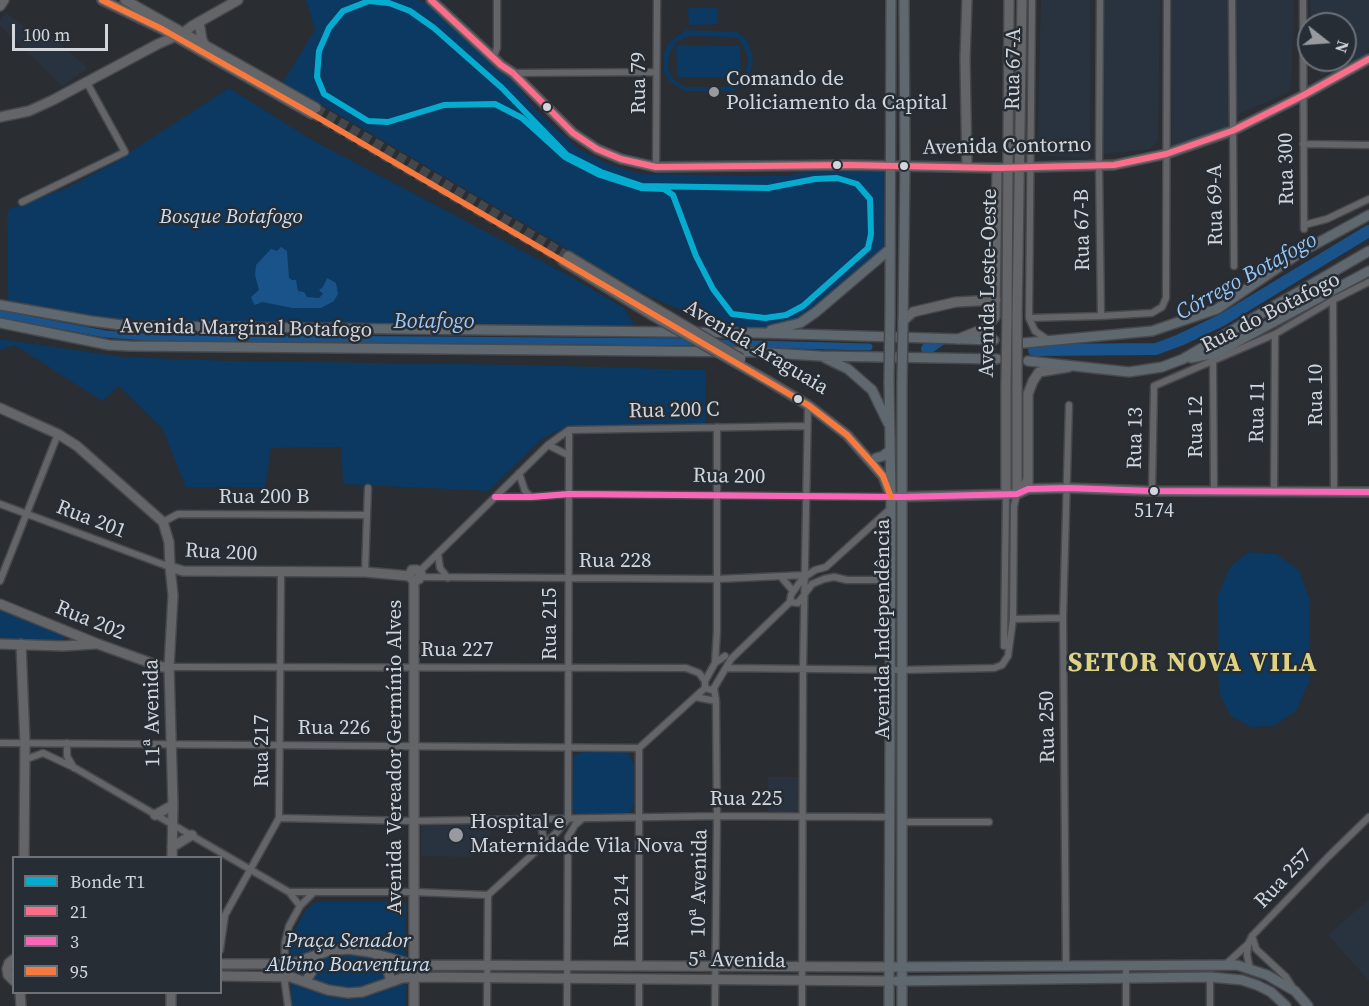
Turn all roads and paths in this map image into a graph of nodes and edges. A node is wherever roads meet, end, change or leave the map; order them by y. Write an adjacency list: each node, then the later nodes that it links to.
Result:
1 (4, 0): 19 (main road)
2 (102, 0): 21 (main road)
3 (125, 0): 22 (main road)
4 (238, 0): 18 (main road)
5 (430, 0): 25 (main road, Avenida Contorno)
6 (497, 0): 25 (street)
7 (657, 0): 27 (street, Rua 79)
8 (891, 0): 38 (main road, Avenida Independência)
9 (904, 0): 39 (main road, Avenida Independência)
10 (967, 0): 41 (main road)
11 (1009, 0): 44 (main road, Avenida Leste-Oeste)
12 (1022, 0): 33 (main road, Avenida Leste-Oeste)
13 (1032, 0): 33 (street, Rua 67-A)
14 (1100, 0): 37 (street, Rua 67-B)
15 (1167, 0): 36 (street)
16 (1232, 0): 32 (street, Rua 69-A)
17 (1303, 0): 30 (street, Rua 300)
18 (225, 3): 20 (main road)
19 (0, 6)
20 (199, 22): 22 (main road); 24 (main road)
21 (156, 27): 22 (main road); 23 (main road)
22 (178, 35): 23 (main road); 24 (main road); 24 (main road)
23 (158, 44): 29 (main road)
24 (206, 47)
25 (493, 58): 28 (main road, Avenida Contorno)
26 (1369, 59): 30 (main road, Avenida Contorno)
27 (656, 72): 28 (street); 40 (street, Rua 79)
28 (513, 73): 40 (main road, Avenida Contorno)
29 (86, 81): 31 (main road); 47 (street)
30 (1302, 96): 32 (main road, Avenida Contorno); 34 (street, Rua 300)
31 (1, 120)
32 (1232, 131): 36 (main road, Avenida Contorno); 53 (street, Rua 69-A)
33 (1025, 142): 42 (main road, Avenida Leste-Oeste)
34 (1303, 144): 35 (street); 46 (street, Rua 300)
35 (1369, 145)
36 (1166, 154): 37 (main road, Avenida Contorno); 59 (street)
37 (1099, 164): 42 (main road, Avenida Contorno); 59 (street, Rua 67-B)
38 (891, 166): 39 (main road, Avenida Contorno); 40 (main road, Avenida Contorno); 50 (main road, Avenida Independência)
39 (905, 166): 41 (main road, Avenida Contorno); 62 (main road, Avenida Independência)
40 (656, 167)
41 (967, 167): 43 (main road, Avenida Contorno)
42 (1024, 167): 44 (main road, Avenida Contorno); 60 (street); 101 (main road, Avenida Leste-Oeste, bridge)
43 (997, 168): 44 (main road, Avenida Contorno); 48 (main road)
44 (1009, 168): 45 (main road, Avenida Leste-Oeste)
45 (1008, 198): 48 (main road); 101 (main road, Avenida Leste-Oeste, bridge)
46 (1369, 199)
47 (22, 202)
48 (998, 215): 56 (main road)
49 (1369, 215): 67 (main road)
50 (890, 249): 63 (main road); 82 (main road, Avenida Independência, bridge)
51 (1369, 251): 71 (main road)
52 (566, 258): 75 (main road, Avenida Araguaia, bridge)
53 (1234, 266)
54 (1369, 271): 71 (main road)
55 (1369, 282): 57 (street, Rua do Botafogo)
56 (996, 300): 62 (main road); 65 (main road)
57 (1333, 300): 64 (street, Rua do Botafogo); 98 (street, Rua 10)
58 (0, 305): 63 (main road, Avenida Marginal Botafogo)
59 (1101, 316): 60 (street)
60 (1029, 318): 67 (street)
61 (0, 323): 69 (main road, Avenida Marginal Botafogo)
62 (903, 323): 107 (main road, Avenida Independência, bridge)
63 (760, 333): 65 (main road, Avenida Marginal Botafogo)
64 (1275, 334): 73 (street, Rua do Botafogo); 97 (street, Rua 11)
65 (956, 339): 66 (main road, Avenida Marginal Botafogo)
66 (994, 340)
67 (1048, 340): 68 (main road)
68 (1024, 343)
69 (820, 356): 70 (main road, Avenida Marginal Botafogo); 82 (main road)
70 (997, 358)
71 (1183, 359): 74 (main road)
72 (1028, 361): 74 (main road)
73 (1213, 362): 76 (street, Rua do Botafogo); 96 (street, Rua 12)
74 (1069, 367): 90 (main road)
75 (770, 379): 77 (main road, Avenida Araguaia); 88 (main road, Avenida Araguaia)
76 (1154, 386): 95 (street, Rua 13)
77 (808, 405): 81 (street); 104 (main road, Avenida Araguaia)
78 (1069, 405): 93 (street, Rua 250)
79 (0, 408): 84 (main road, Rua 200)
80 (717, 426): 81 (street, Rua 200 C); 83 (street, Rua 200 C); 102 (street)
81 (807, 426): 103 (street)
82 (889, 427): 86 (main road, Avenida Independência)
83 (569, 430): 85 (street); 87 (street, Rua 215)
84 (58, 434): 110 (street); 112 (main road, Rua 200)
85 (548, 445): 87 (street); 89 (street)
86 (889, 451): 88 (main road); 91 (main road, Avenida Independência)
87 (568, 454): 100 (street, Rua 215)
88 (876, 458): 91 (main road, Avenida Araguaia)
89 (519, 473): 105 (street); 106 (street)
90 (1028, 478): 94 (main road); 101 (street)
91 (890, 480): 104 (main road, Avenida Independência); 107 (main road, Avenida Araguaia)
92 (368, 488): 111 (street)
93 (1068, 488): 94 (main road, Rua 200); 95 (main road, Rua 200); 131 (street, Rua 250)
94 (1028, 489): 101 (main road, Rua 200)
95 (1152, 490): 96 (main road, Rua 200)
96 (1214, 491): 97 (main road, Rua 200)
97 (1274, 491): 98 (main road, Rua 200)
98 (1334, 491): 99 (main road, Rua 200)
99 (1369, 492)
100 (569, 494): 102 (street, Rua 200); 106 (street, Rua 200); 123 (street, Rua 215)
101 (1012, 494): 107 (main road, Rua 200); 132 (street); 139 (street)
102 (717, 495): 103 (street, Rua 200); 124 (street)
103 (807, 496): 104 (street, Rua 200); 119 (street)
104 (891, 496): 107 (main road, Rua 200); 109 (main road, Avenida Independência)
105 (495, 497): 106 (street, Rua 200); 113 (street)
106 (531, 497)
107 (902, 497): 149 (main road, Avenida Independência)
108 (0, 504): 110 (street, Rua 201)
109 (891, 508): 115 (street); 125 (main road, Avenida Independência)
110 (26, 513): 114 (street, Rua 201); 126 (street)
111 (367, 515): 112 (street, Rua 200 B); 116 (street)
112 (163, 522): 114 (main road, Rua 200)
113 (438, 554): 118 (street); 121 (street)
114 (170, 567): 117 (main road, Rua 200); 142 (main road, 11ª Avenida)
115 (826, 567): 119 (street); 120 (street)
116 (365, 572): 117 (main road, Rua 200); 118 (main road, Rua 200)
117 (281, 573): 147 (street, Rua 217)
118 (416, 576): 121 (street, Rua 228); 143 (main road, Avenida Vereador Germínio Alves)
119 (806, 576): 122 (street, Rua 228); 127 (street); 128 (street)
120 (834, 577): 125 (street); 128 (street)
121 (449, 578): 123 (street, Rua 228)
122 (782, 578): 124 (street, Rua 228); 127 (street)
123 (568, 579): 124 (street, Rua 228); 144 (street, Rua 215)
124 (717, 579): 133 (street)
125 (890, 580): 148 (main road, Avenida Independência)
126 (0, 581)
127 (794, 591): 129 (street)
128 (806, 592): 129 (street); 146 (street)
129 (790, 602): 140 (street)
130 (0, 604): 134 (main road, Rua 202)
131 (1062, 618): 132 (street); 210 (street, Rua 250)
132 (1013, 619): 149 (street)
133 (717, 631): 140 (street); 141 (street)
134 (69, 632): 137 (main road, Rua 202); 138 (main road)
135 (0, 644): 136 (main road)
136 (21, 644): 138 (main road); 155 (main road)
137 (98, 644): 138 (main road); 142 (main road, Rua 202)
138 (63, 646)
139 (1004, 646)
140 (728, 658): 141 (street); 145 (street)
141 (715, 663): 150 (street)
142 (169, 667): 147 (street, Rua 227); 158 (main road, 11ª Avenida)
143 (415, 668): 144 (street, Rua 227); 147 (street, Rua 227); 160 (main road, Avenida Vereador Germínio Alves)
144 (568, 668): 150 (street, Rua 227); 161 (street, Rua 215)
145 (727, 668): 146 (street); 151 (street)
146 (803, 668): 148 (street); 172 (street)
147 (280, 669): 159 (street, Rua 217)
148 (889, 670): 149 (street); 174 (main road, Avenida Independência)
149 (901, 670): 182 (main road, Avenida Independência)
150 (705, 684): 151 (street); 152 (street)
151 (714, 688): 153 (street, 10ª Avenida)
152 (695, 697): 153 (street); 163 (street)
153 (716, 701): 171 (street, 10ª Avenida)
154 (0, 743): 155 (street, Rua 226)
155 (25, 743): 156 (street, Rua 226); 166 (main road)
156 (56, 743): 157 (street, Rua 226); 165 (street)
157 (67, 743): 158 (street, Rua 226); 167 (street)
158 (172, 743): 159 (street, Rua 226); 168 (main road, 11ª Avenida)
159 (280, 746): 160 (street, Rua 226); 175 (street, Rua 217)
160 (414, 746): 161 (street, Rua 226); 181 (main road, Avenida Vereador Germínio Alves)
161 (568, 747): 162 (street, Rua 226); 164 (street, Rua 215)
162 (578, 747): 163 (street, Rua 226); 164 (street)
163 (639, 748): 169 (street, Rua 214)
164 (568, 755): 178 (street, Rua 215)
165 (56, 759): 166 (street); 167 (street)
166 (24, 760): 189 (main road)
167 (75, 768): 170 (street)
168 (173, 805): 170 (main road); 184 (main road, 11ª Avenida)
169 (638, 809): 173 (street, Rua 214); 176 (street)
170 (155, 815): 184 (street)
171 (717, 816): 172 (street, Rua 225); 173 (street, Rua 225); 209 (street, 10ª Avenida)
172 (804, 816): 174 (street, Rua 225); 214 (street)
173 (639, 817): 176 (street, Rua 225); 212 (street, Rua 214)
174 (888, 817): 215 (main road, Avenida Independência)
175 (279, 818): 181 (street, Rua 225); 191 (street, Rua 217)
176 (629, 818): 179 (street, Rua 225)
177 (1369, 818): 198 (street, Rua 257)
178 (568, 819): 179 (street, Rua 225); 180 (street, Rua 225); 186 (street)
179 (582, 819): 188 (street)
180 (536, 820): 181 (street, Rua 225); 186 (street)
181 (414, 821): 194 (main road, Avenida Vereador Germínio Alves)
182 (900, 822): 183 (street); 216 (main road, Avenida Independência)
183 (989, 822)
184 (172, 825): 185 (street); 187 (main road, 11ª Avenida)
185 (192, 835): 187 (main road); 191 (street)
186 (544, 843): 188 (street); 195 (street)
187 (172, 847): 190 (main road, 11ª Avenida)
188 (567, 851): 206 (street)
189 (24, 856)
190 (172, 856)
191 (250, 871): 192 (street); 197 (street, Rua 217)
192 (289, 892): 193 (street); 196 (street)
193 (315, 892): 194 (street); 196 (street)
194 (414, 892): 195 (street); 205 (main road, Avenida Vereador Germínio Alves)
195 (488, 895): 208 (street)
196 (300, 906): 204 (street)
197 (222, 936)
198 (1252, 936): 199 (street, Rua 257); 234 (street)
199 (1248, 944): 207 (street, Rua 257); 217 (street)
200 (306, 959): 201 (main road, 5ª Avenida); 204 (main road, 5ª Avenida); 229 (main road)
201 (396, 960): 205 (main road, 5ª Avenida); 230 (main road)
202 (8, 962): 219 (main road)
203 (222, 964): 204 (main road, 5ª Avenida)
204 (284, 964): 220 (street)
205 (414, 965): 208 (main road, 5ª Avenida); 221 (main road, Avenida Vereador Germínio Alves)
206 (568, 965): 208 (main road, 5ª Avenida); 212 (main road, 5ª Avenida); 226 (street)
207 (1226, 965): 211 (main road, 5ª Avenida); 217 (main road, 5ª Avenida)
208 (487, 966): 225 (street)
209 (715, 966): 213 (main road, 5ª Avenida); 214 (main road, 5ª Avenida); 227 (street, 10ª Avenida)
210 (1066, 966): 211 (main road, 5ª Avenida); 216 (main road, 5ª Avenida)
211 (1126, 966): 222 (street)
212 (639, 967): 213 (main road, 5ª Avenida)
213 (664, 967): 223 (main road)
214 (802, 967): 215 (main road, 5ª Avenida); 228 (street)
215 (888, 967): 216 (main road, 5ª Avenida); 231 (main road, Avenida Independência)
216 (902, 967): 232 (main road, Avenida Independência)
217 (1250, 969): 233 (main road); 234 (main road, 5ª Avenida)
218 (222, 976): 220 (main road, 5ª Avenida)
219 (7, 977)
220 (284, 977): 229 (main road, 5ª Avenida); 235 (street)
221 (414, 977): 225 (main road, 5ª Avenida); 230 (main road, 5ª Avenida); 236 (main road, Avenida Vereador Germínio Alves)
222 (1126, 977): 224 (main road, 5ª Avenida); 232 (main road, 5ª Avenida); 244 (street)
223 (639, 978): 226 (main road, 5ª Avenida); 227 (main road, 5ª Avenida); 239 (street, Rua 214)
224 (1210, 978): 233 (main road, 5ª Avenida); 245 (street)
225 (487, 979): 226 (main road, 5ª Avenida); 237 (street)
226 (567, 979): 238 (street)
227 (715, 979): 228 (main road, 5ª Avenida); 240 (street, 10ª Avenida)
228 (802, 980): 231 (main road, 5ª Avenida); 241 (street)
229 (306, 981): 230 (main road, 5ª Avenida)
230 (394, 981)
231 (889, 981): 232 (main road, 5ª Avenida); 242 (main road, Avenida Independência)
232 (902, 981): 243 (main road, Avenida Independência)
233 (1257, 985): 246 (main road)
234 (1295, 991): 247 (main road, 5ª Avenida)
235 (288, 1006)
236 (414, 1006)
237 (487, 1006)
238 (567, 1006)
239 (639, 1006)
240 (715, 1006)
241 (802, 1006)
242 (889, 1006)
243 (902, 1006)
244 (1126, 1006)
245 (1210, 1006)
246 (1286, 1006)
247 (1308, 1006)

